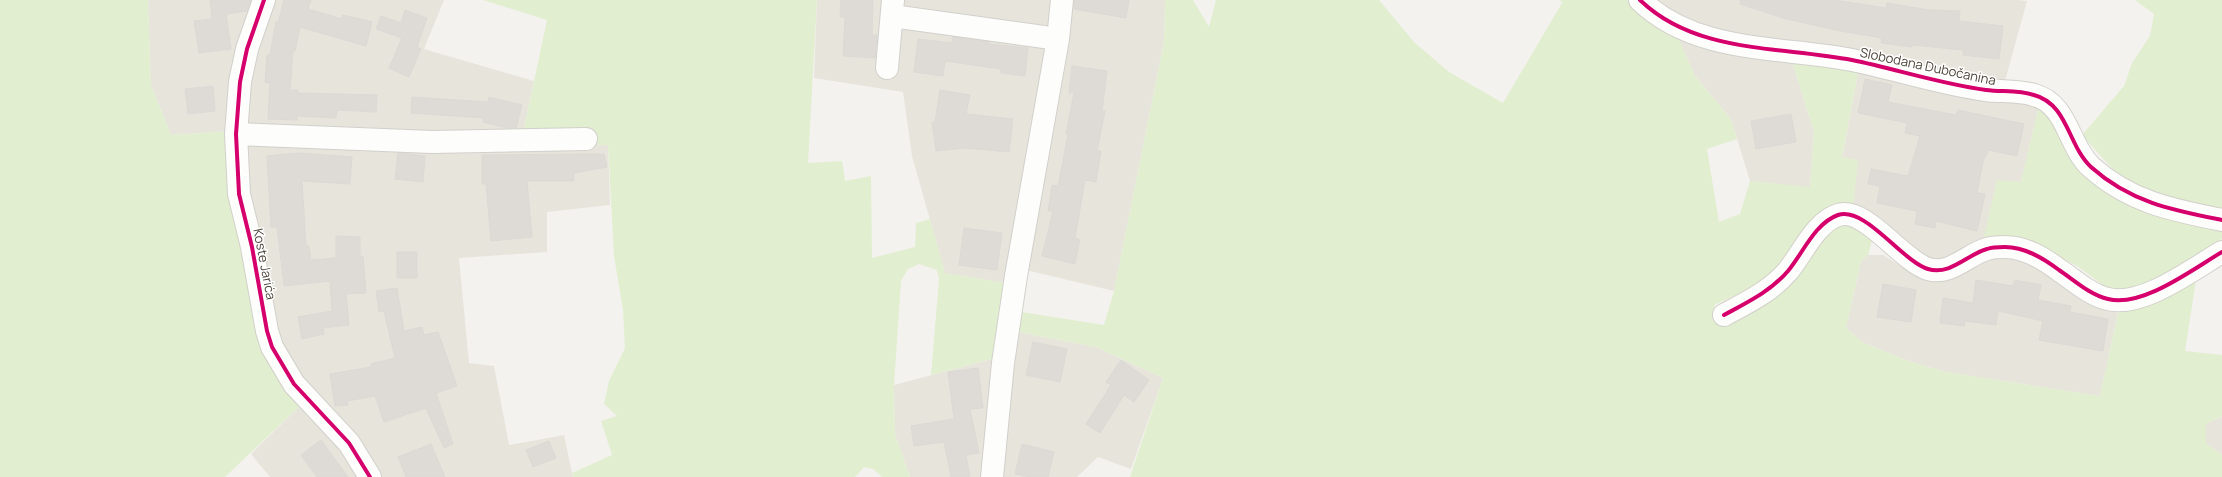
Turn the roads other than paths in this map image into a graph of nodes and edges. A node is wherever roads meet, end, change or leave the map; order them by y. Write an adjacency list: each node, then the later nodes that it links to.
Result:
1 (264, 0): 7 (street, Koste Jarića)
2 (1062, 0): 5 (street)
3 (1640, 0): 9 (street, Slobodana Dubočanina)
4 (892, 8): 5 (street); 6 (street)
5 (1058, 39): 13 (street)
6 (887, 68)
7 (236, 134): 8 (street); 12 (street, Koste Jarića)
8 (586, 139)
9 (2222, 220)
10 (2222, 252): 11 (street)
11 (1724, 315)
12 (370, 477)
13 (992, 477)

